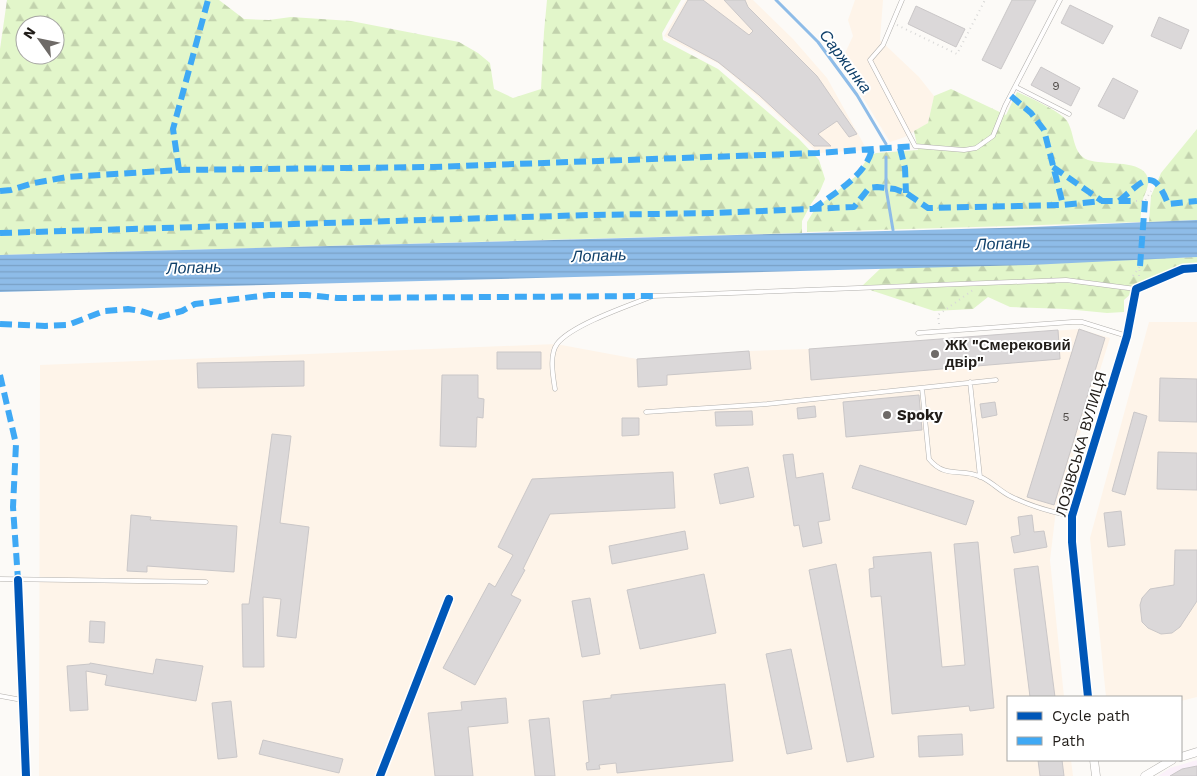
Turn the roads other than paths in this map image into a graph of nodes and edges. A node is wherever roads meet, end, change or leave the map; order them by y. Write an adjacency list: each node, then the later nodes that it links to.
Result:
1 (902, 0): 3 (lane)
2 (1060, 0): 3 (lane)
3 (1016, 87): 4 (lane)
4 (1069, 114)
5 (1136, 289): 7 (street, ЛОЗІВСЬКА ВУЛИЦЯ); 11 (lane)
6 (918, 333): 7 (lane)
7 (1126, 336): 14 (street, ЛОЗІВСЬКА ВУЛИЦЯ)
8 (996, 380): 9 (lane)
9 (970, 382): 10 (lane); 13 (lane)
10 (922, 388): 12 (lane); 13 (lane)
11 (555, 389)
12 (646, 412)
13 (980, 476): 14 (lane)
14 (1072, 516): 20 (street, ЛОЗІВСЬКА ВУЛИЦЯ)
15 (0, 579): 16 (lane)
16 (18, 580): 17 (lane); 21 (street)
17 (206, 582)
18 (449, 599): 27 (street)
19 (0, 696): 21 (lane)
20 (1088, 696)
21 (24, 700): 26 (street)
22 (1197, 752): 23 (street)
23 (1182, 757)
24 (1094, 761): 28 (street)
25 (1170, 761): 29 (street)
26 (26, 776)
27 (380, 776)
28 (1096, 776)
29 (1145, 776)

